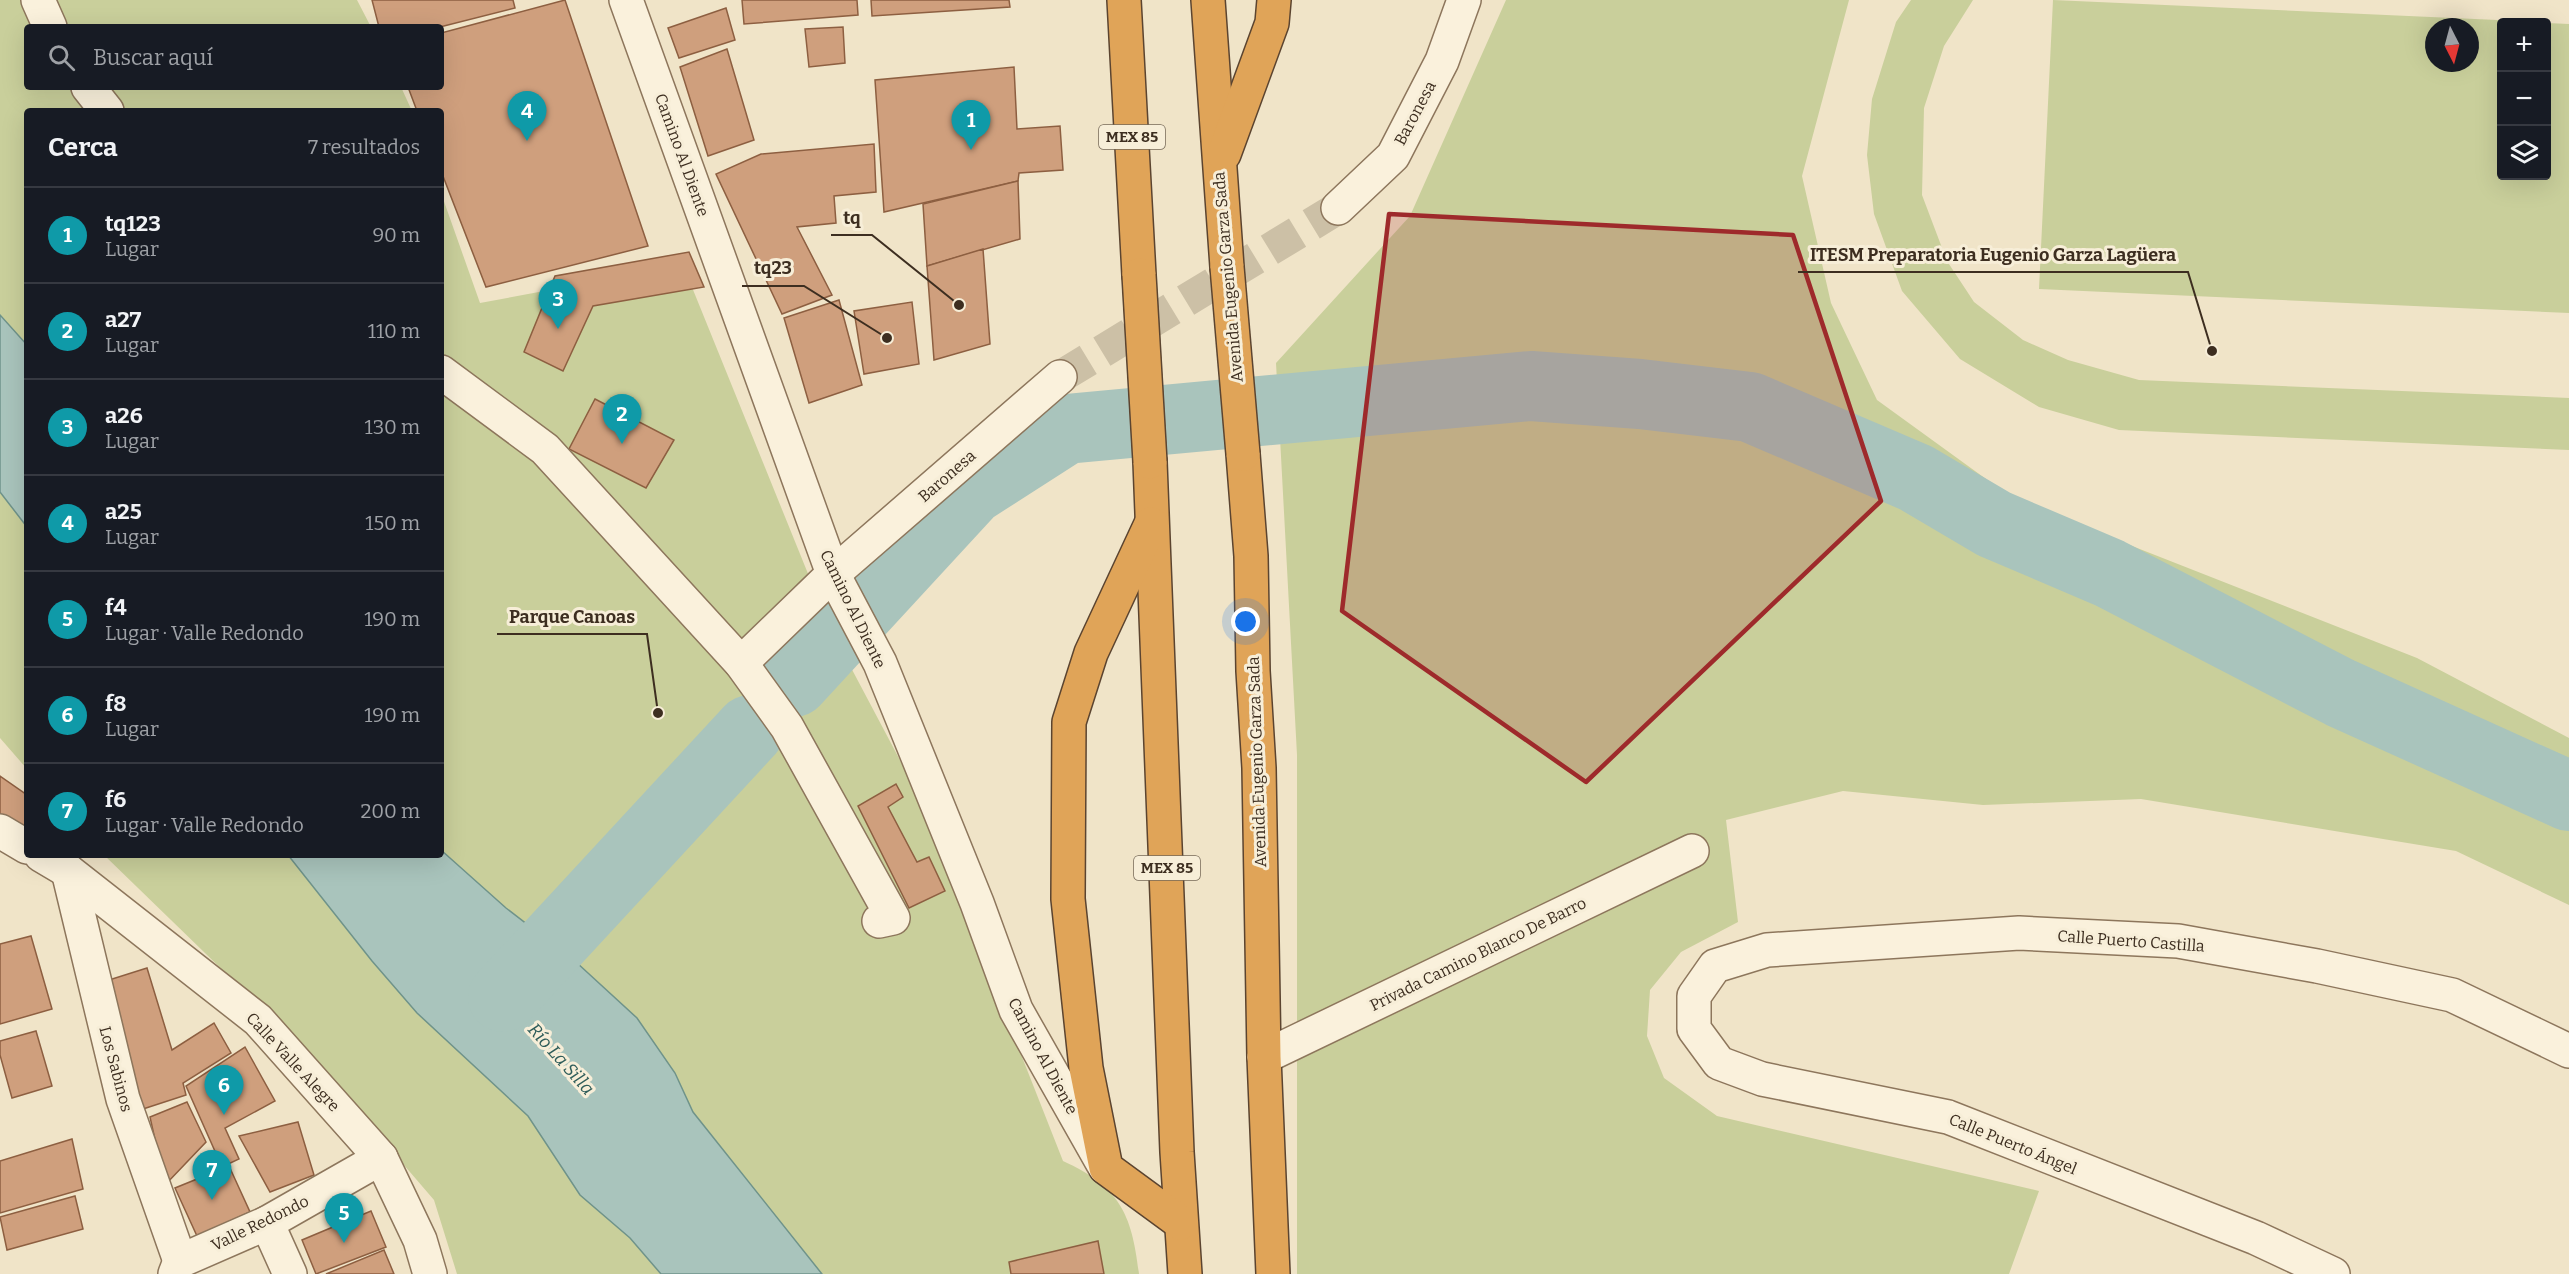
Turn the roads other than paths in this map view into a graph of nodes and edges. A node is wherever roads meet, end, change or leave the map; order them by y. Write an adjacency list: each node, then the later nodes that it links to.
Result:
1 (38, 0): 7 (street)
2 (626, 0): 15 (street, Camino Al Diente)
3 (1124, 0): 14 (highway, MEX 85, bridge)
4 (1208, 0): 10 (highway, Avenida Eugenio Garza Sada)
5 (1274, 0): 10 (highway)
6 (1464, 0): 11 (street, Baronesa)
7 (49, 24)
8 (90, 90): 9 (street)
9 (105, 108)
10 (1219, 167): 25 (highway, Avenida Eugenio Garza Sada, bridge)
11 (1338, 208)
12 (444, 374): 16 (street)
13 (1060, 377): 15 (street, Baronesa)
14 (1154, 520): 27 (highway); 29 (highway, MEX 85)
15 (833, 576): 16 (street, Baronesa); 27 (street, Camino Al Diente)
16 (741, 663): 22 (street)
17 (0, 831): 18 (street)
18 (24, 845)
19 (1692, 851): 25 (street, Privada Camino Blanco De Barro)
20 (46, 858): 21 (street, Calle Valle Alegre)
21 (68, 871): 26 (street, Calle Valle Alegre); 30 (street, Los Sabinos)
22 (879, 921)
23 (1694, 996): 24 (street, Calle Puerto Castilla); 35 (street, Calle Puerto Ángel)
24 (2569, 1051)
25 (1264, 1057): 34 (highway, Avenida Eugenio Garza Sada)
26 (381, 1158): 28 (street, Valle Redondo); 32 (street, Calle Valle Alegre)
27 (1106, 1168): 29 (highway)
28 (267, 1223): 30 (street, Valle Redondo); 31 (street)
29 (1181, 1223): 33 (highway, MEX 85)
30 (178, 1268)
31 (290, 1274)
32 (430, 1274)
33 (1185, 1274)
34 (1273, 1274)
35 (2333, 1274)

